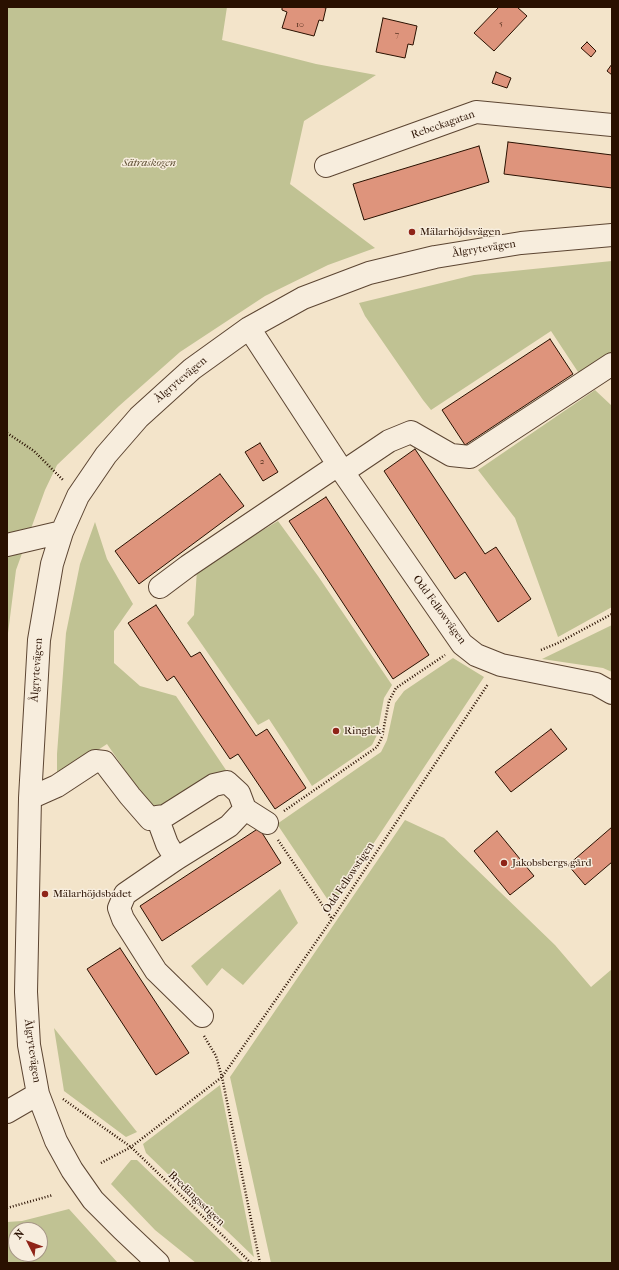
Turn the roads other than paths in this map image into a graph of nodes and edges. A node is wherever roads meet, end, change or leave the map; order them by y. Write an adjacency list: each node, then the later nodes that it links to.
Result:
1 (612, 125): 2 (street, Rebeckagatan)
2 (326, 166)
3 (612, 235): 4 (street, Ålgrytevägen)
4 (249, 328): 6 (street, Odd Fellowvägen); 7 (street, Ålgrytevägen)
5 (612, 364): 6 (street)
6 (341, 468): 9 (street); 10 (street, Odd Fellowvägen)
7 (62, 532): 8 (street); 11 (street, Ålgrytevägen)
8 (7, 545)
9 (160, 587)
10 (612, 693)
11 (30, 798): 13 (street); 17 (street, Ålgrytevägen)
12 (245, 809): 13 (street); 14 (street); 15 (street)
13 (157, 817): 15 (street)
14 (267, 823)
15 (176, 859): 16 (street)
16 (202, 1016)
17 (38, 1094): 18 (street); 19 (street, Ålgrytevägen)
18 (7, 1112)
19 (158, 1263)

